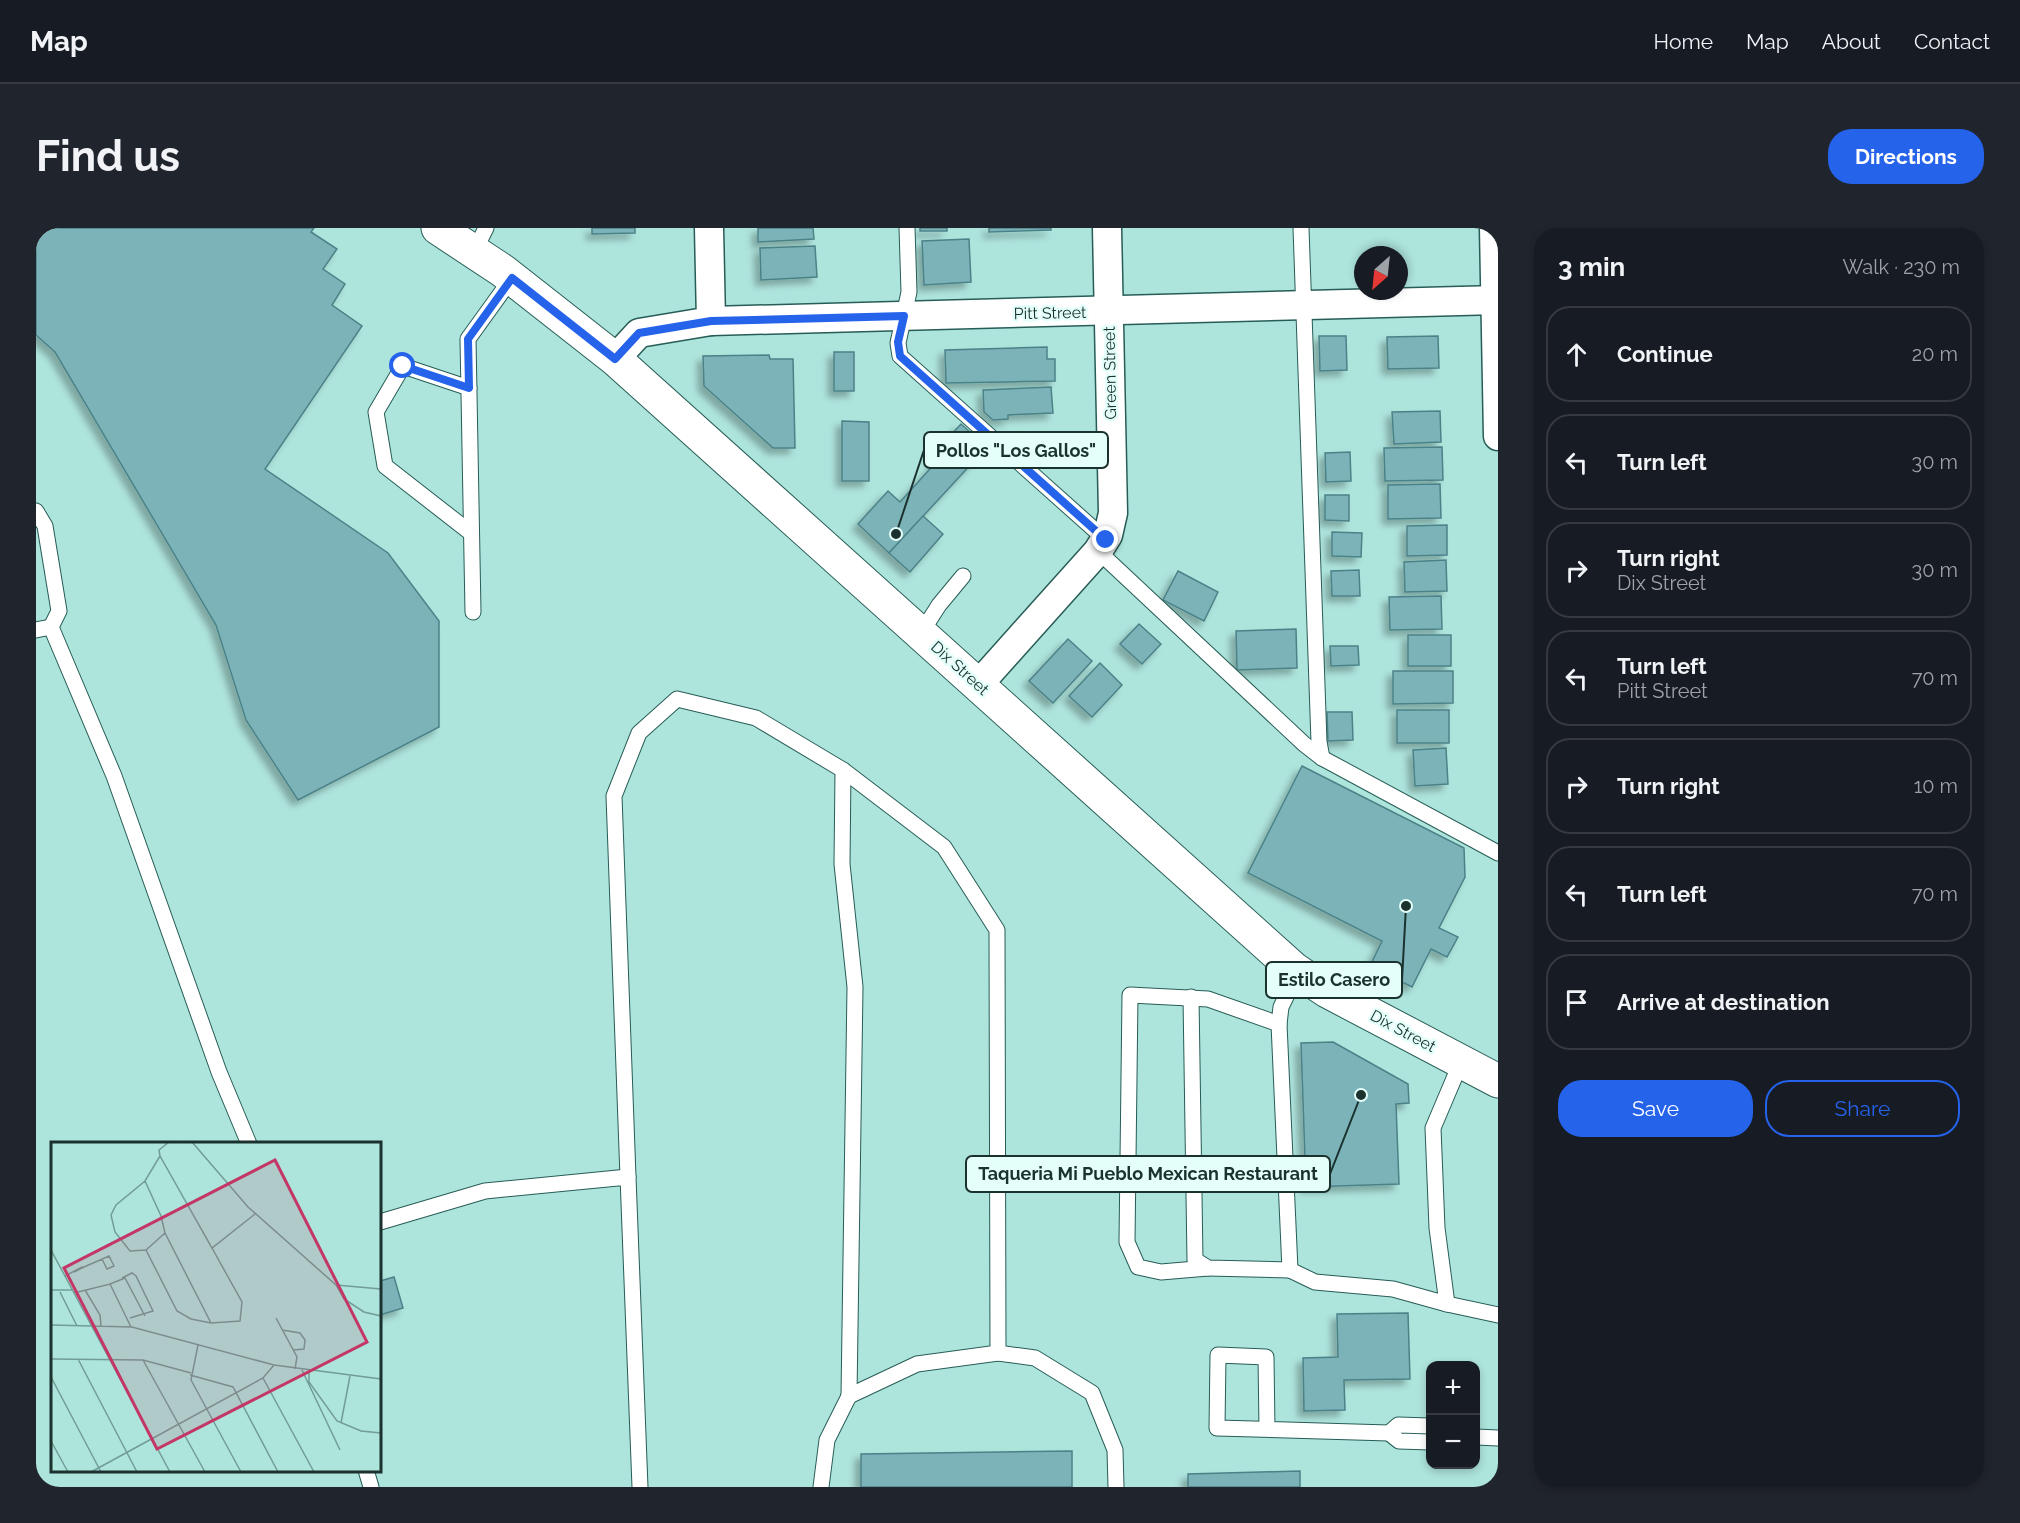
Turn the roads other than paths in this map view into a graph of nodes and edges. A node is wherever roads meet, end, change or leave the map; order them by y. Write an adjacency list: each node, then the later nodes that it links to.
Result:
1 (709, 228): 13 (street)
2 (907, 228): 12 (lane)
3 (1107, 228): 11 (street, Green Street)
4 (1301, 228): 10 (lane)
5 (1494, 228): 9 (street)
6 (441, 229): 7 (street, Dix Street)
7 (480, 240): 8 (street, Dix Street)
8 (512, 278): 14 (street, Dix Street); 15 (lane)
9 (1497, 300): 10 (street, Pitt Street); 16 (street)
10 (1303, 306): 11 (street, Pitt Street); 25 (lane)
11 (1108, 312): 12 (street, Pitt Street); 19 (street, Green Street)
12 (904, 316): 13 (street, Pitt Street); 19 (lane)
13 (711, 321): 14 (street, Pitt Street)
14 (615, 359): 23 (street, Dix Street)
15 (469, 388): 18 (lane); 18 (lane)
16 (1498, 436)
17 (36, 511): 22 (lane)
18 (471, 533): 21 (lane)
19 (1102, 545): 24 (street, Green Street); 25 (lane)
20 (963, 576): 23 (lane)
21 (473, 612)
22 (44, 628): 33 (lane)
23 (921, 633): 24 (street, Dix Street)
24 (978, 685): 28 (street, Dix Street)
25 (1322, 758): 27 (lane)
26 (843, 770): 34 (lane); 40 (lane); 41 (lane)
27 (1498, 853)
28 (1299, 972): 30 (lane); 31 (street, Dix Street)
29 (1191, 997): 30 (lane); 36 (lane); 36 (lane)
30 (1279, 1024): 37 (lane)
31 (1461, 1062): 32 (street, Dix Street); 38 (lane)
32 (1498, 1081)
33 (249, 1142)
34 (628, 1177): 35 (lane); 50 (lane)
35 (381, 1222)
36 (1208, 1268): 37 (lane)
37 (1290, 1270): 38 (lane)
38 (1447, 1304): 39 (lane)
39 (1498, 1315)
40 (998, 1353): 41 (lane); 52 (lane)
41 (849, 1396): 51 (lane)
42 (1426, 1426): 44 (lane)
43 (1267, 1430): 43 (lane); 44 (lane)
44 (1389, 1433): 47 (lane)
45 (1480, 1437): 46 (lane)
46 (1498, 1438)
47 (1426, 1442)
48 (367, 1472): 49 (lane)
49 (371, 1487)
50 (640, 1487)
51 (821, 1487)
52 (1116, 1487)

